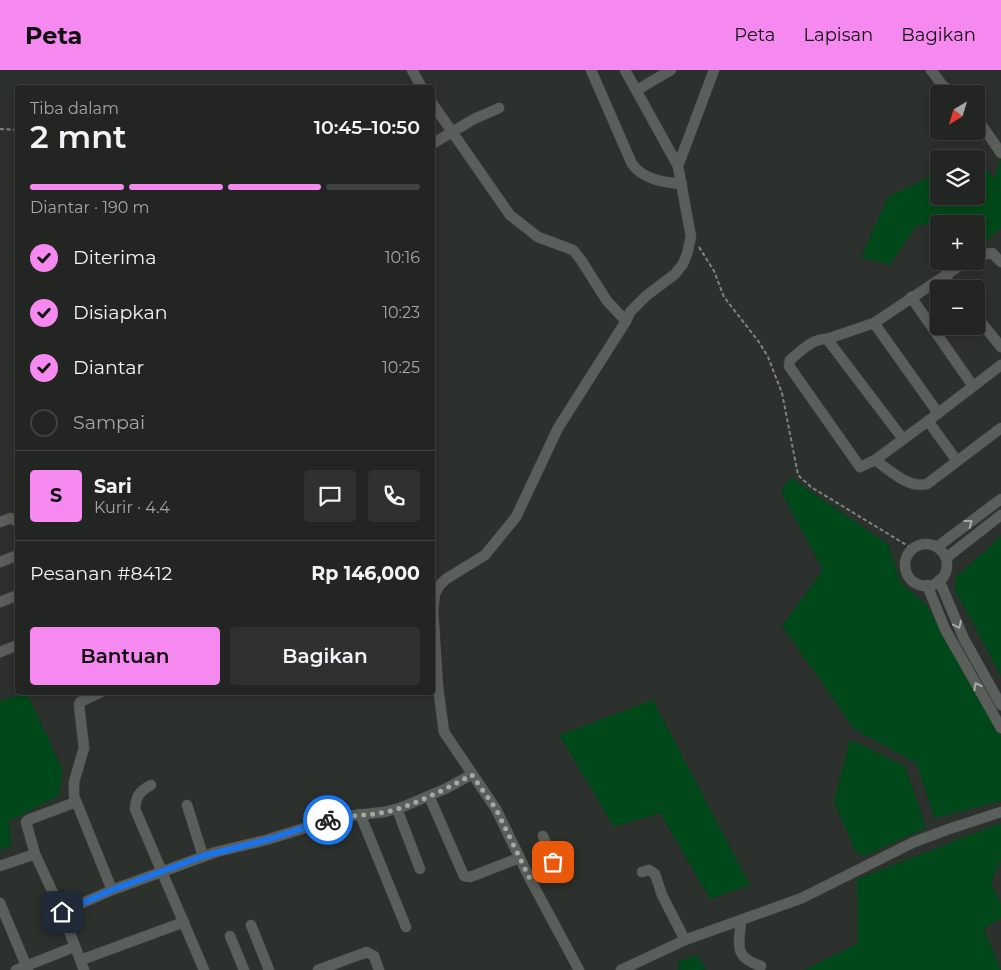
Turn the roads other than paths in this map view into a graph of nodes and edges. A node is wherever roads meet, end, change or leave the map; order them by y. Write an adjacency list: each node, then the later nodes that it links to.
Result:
1 (412, 70): 7 (street)
2 (591, 70): 17 (street)
3 (625, 70): 9 (street)
4 (671, 70): 9 (street)
5 (714, 70): 16 (street)
6 (932, 70): 8 (street)
7 (420, 85)
8 (942, 85)
9 (637, 90): 16 (street)
10 (435, 108): 13 (street)
11 (499, 108): 13 (street)
12 (985, 130): 15 (street)
13 (451, 133): 14 (street); 24 (street)
14 (435, 142)
15 (1001, 153)
16 (678, 166): 17 (street)
17 (682, 184): 24 (street)
18 (985, 255): 19 (street)
19 (1001, 262)
20 (955, 270): 21 (street)
21 (945, 277): 22 (street); 23 (street)
22 (947, 280)
23 (911, 298): 25 (street); 30 (street)
24 (626, 321): 47 (street)
25 (874, 323): 27 (street); 31 (street)
26 (985, 327): 28 (street)
27 (827, 339): 34 (street); 35 (street)
28 (1001, 347)
29 (1001, 364): 30 (street)
30 (973, 386): 31 (street)
31 (938, 413): 32 (street)
32 (928, 421): 34 (street); 36 (street)
33 (1001, 428): 36 (street)
34 (903, 439): 35 (street)
35 (875, 460): 36 (street)
36 (957, 461)
37 (1001, 499): 41 (street, one-way to 37)
38 (1001, 515): 43 (street)
39 (15, 520): 40 (street)
40 (0, 522)
41 (937, 547): 43 (street); 46 (street)
42 (15, 556): 44 (street)
43 (946, 558): 45 (street)
44 (0, 562)
45 (940, 580): 46 (street); 54 (street, one-way to 54)
46 (927, 585): 55 (street, one-way to 46)
47 (435, 593)
48 (15, 596): 49 (street)
49 (0, 602)
50 (435, 638): 56 (street)
51 (15, 646): 52 (street)
52 (0, 652)
53 (95, 695): 59 (street)
54 (1001, 705)
55 (1001, 728)
56 (472, 775): 58 (street); 67 (street)
57 (151, 785): 70 (street)
58 (429, 796): 61 (street); 67 (street)
59 (76, 802): 65 (street); 73 (street)
60 (187, 805): 66 (street)
61 (397, 809): 63 (street); 69 (street)
62 (1001, 812): 76 (street)
63 (360, 814): 66 (street); 80 (street)
64 (543, 836): 72 (street)
65 (35, 854): 68 (street); 75 (street)
66 (203, 856): 70 (street)
67 (519, 858): 72 (street)
68 (0, 866)
69 (420, 869)
70 (163, 872): 73 (street); 77 (street)
71 (642, 872): 82 (street)
72 (530, 879): 93 (street)
73 (112, 890): 75 (street)
74 (0, 903): 78 (street)
75 (62, 912): 83 (street)
76 (741, 920): 82 (street); 85 (street)
77 (184, 922): 84 (street); 89 (street)
78 (4, 924): 86 (street)
79 (251, 925): 91 (street)
80 (406, 927)
81 (230, 936): 90 (street)
82 (685, 940): 94 (street)
83 (74, 947): 84 (street); 86 (street)
84 (83, 965)
85 (761, 966)
86 (27, 968): 88 (street)
87 (322, 969): 92 (street)
88 (16, 970)
89 (204, 970)
90 (244, 970)
91 (269, 970)
92 (379, 970)
93 (579, 970)
94 (621, 970)

